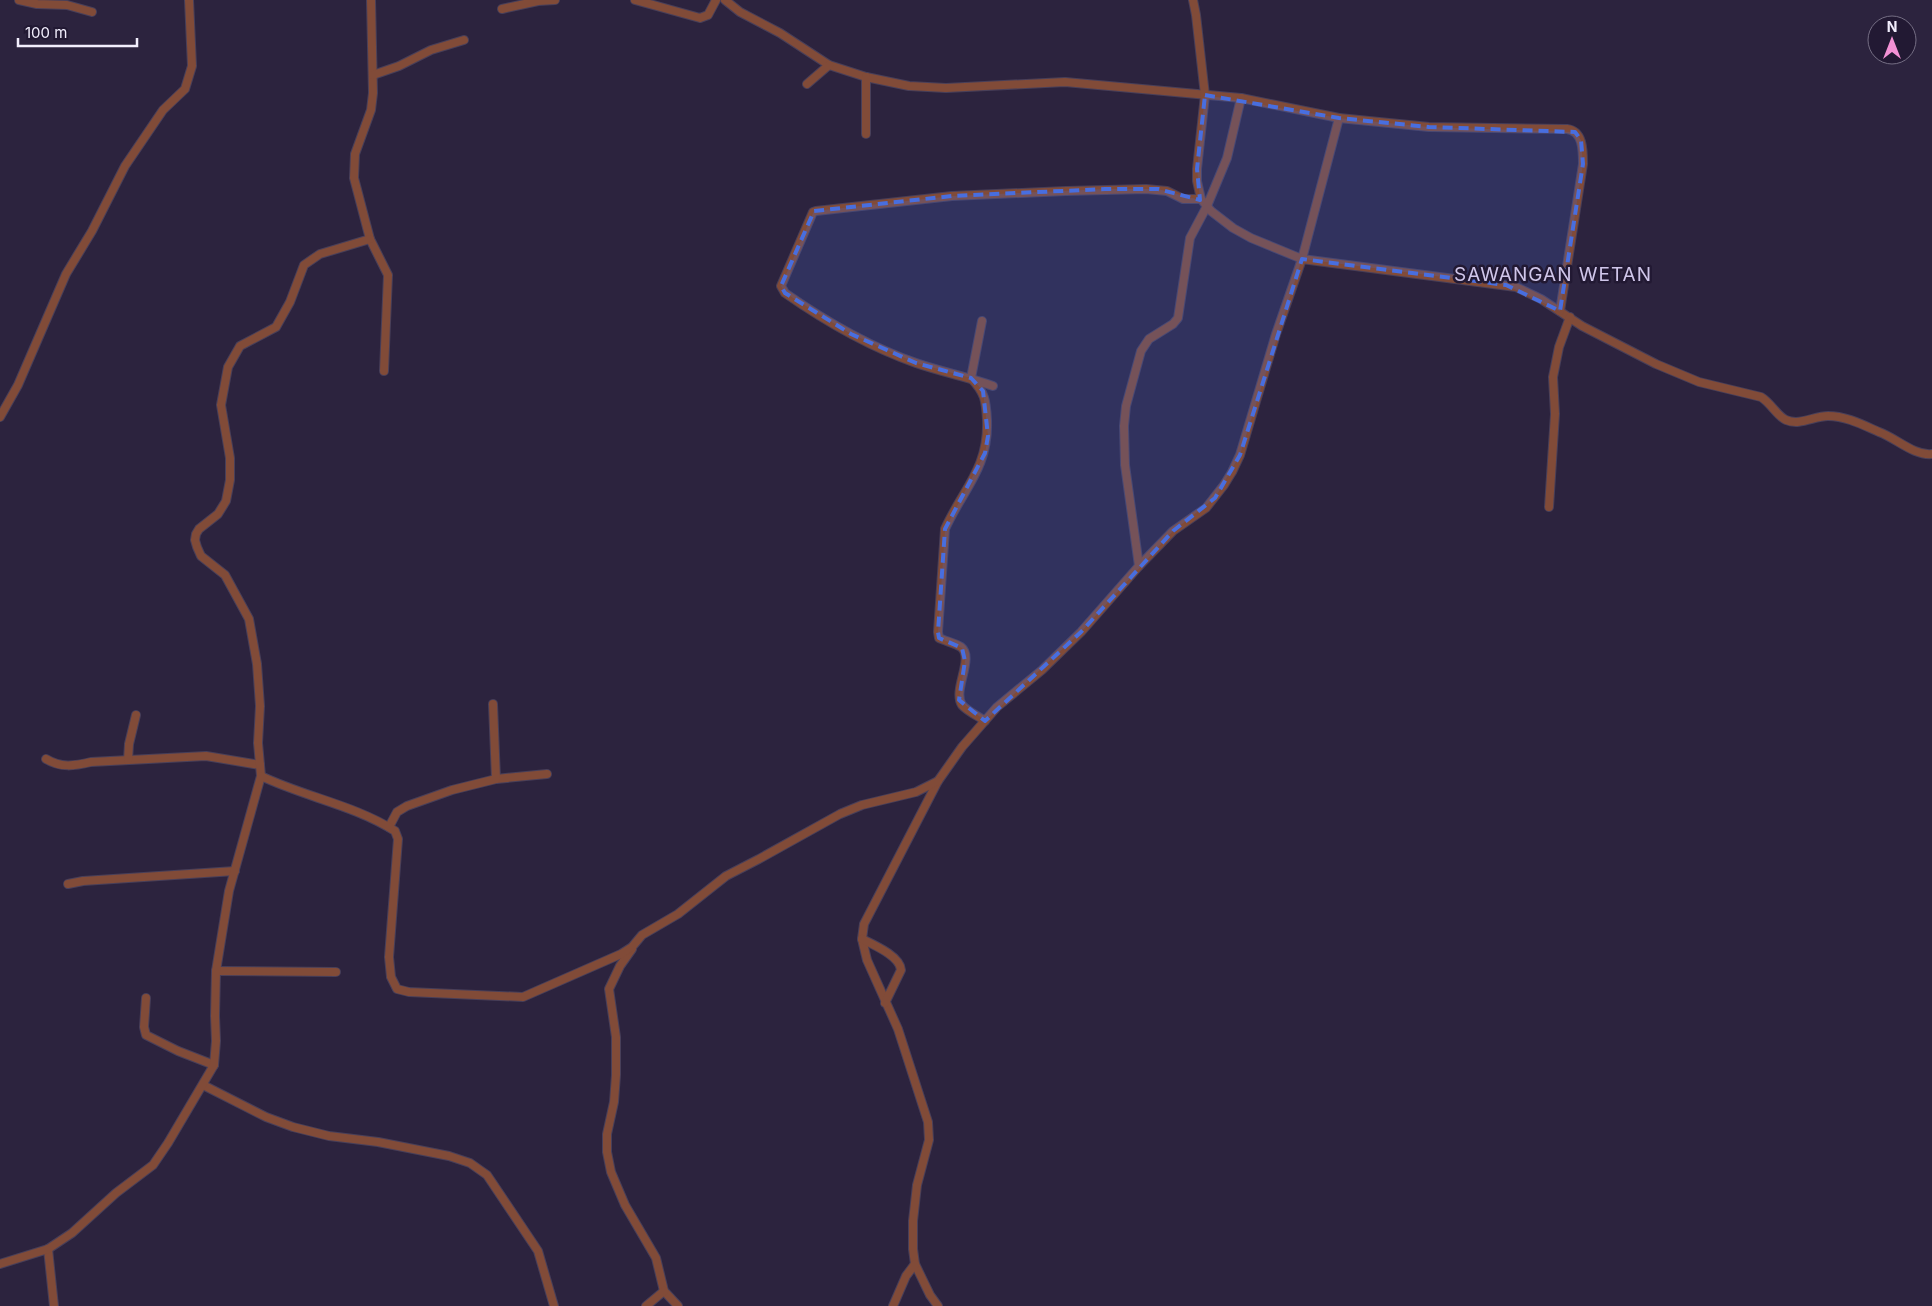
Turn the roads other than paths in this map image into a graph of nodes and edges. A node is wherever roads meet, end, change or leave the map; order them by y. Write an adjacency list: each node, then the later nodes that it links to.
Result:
1 (19, 0): 10 (street)
2 (189, 0): 30 (street)
3 (371, 0): 13 (street)
4 (555, 0): 9 (street)
5 (635, 0): 6 (street)
6 (716, 0)
7 (724, 0): 12 (street)
8 (1193, 0): 16 (street)
9 (502, 8)
10 (92, 12)
11 (464, 40): 13 (street)
12 (829, 65): 14 (street); 15 (street)
13 (373, 75): 22 (street)
14 (866, 78): 16 (street); 19 (street)
15 (808, 84)
16 (1205, 95): 17 (street); 20 (street)
17 (1241, 98): 18 (street); 21 (street)
18 (1339, 118): 23 (street); 24 (street)
19 (866, 134)
20 (1201, 199): 21 (street); 28 (street)
21 (1207, 206): 23 (street); 33 (street)
22 (370, 239): 27 (street); 39 (street)
23 (1302, 259): 24 (street); 33 (street)
24 (1560, 310): 25 (street)
25 (1570, 317): 31 (street); 32 (street)
26 (982, 321): 28 (street)
27 (384, 371)
28 (971, 378): 29 (street); 36 (street)
29 (993, 386)
30 (0, 417)
31 (1932, 454)
32 (1549, 507)
33 (1139, 566): 36 (street)
34 (493, 704): 42 (street)
35 (136, 715): 38 (street)
36 (985, 721): 43 (street)
37 (46, 759): 38 (street)
38 (128, 760): 39 (street)
39 (260, 765): 41 (street)
40 (547, 774): 42 (street)
41 (261, 776): 44 (street); 45 (street)
42 (496, 779): 44 (street)
43 (938, 781): 47 (street); 48 (street)
44 (389, 827): 48 (street)
45 (235, 870): 46 (street); 49 (street)
46 (68, 884)
47 (862, 939): 52 (street); 52 (street)
48 (632, 947): 58 (street)
49 (216, 971): 50 (street); 53 (street)
50 (336, 972)
51 (146, 998): 53 (street)
52 (885, 1003): 57 (street)
53 (214, 1065): 54 (street)
54 (204, 1085): 55 (street); 60 (street)
55 (48, 1250): 56 (street); 59 (street)
56 (0, 1264)
57 (916, 1264): 63 (street); 64 (street)
58 (664, 1291): 61 (street); 62 (street)
59 (54, 1306)
60 (554, 1306)
61 (646, 1306)
62 (678, 1306)
63 (893, 1306)
64 (938, 1306)

